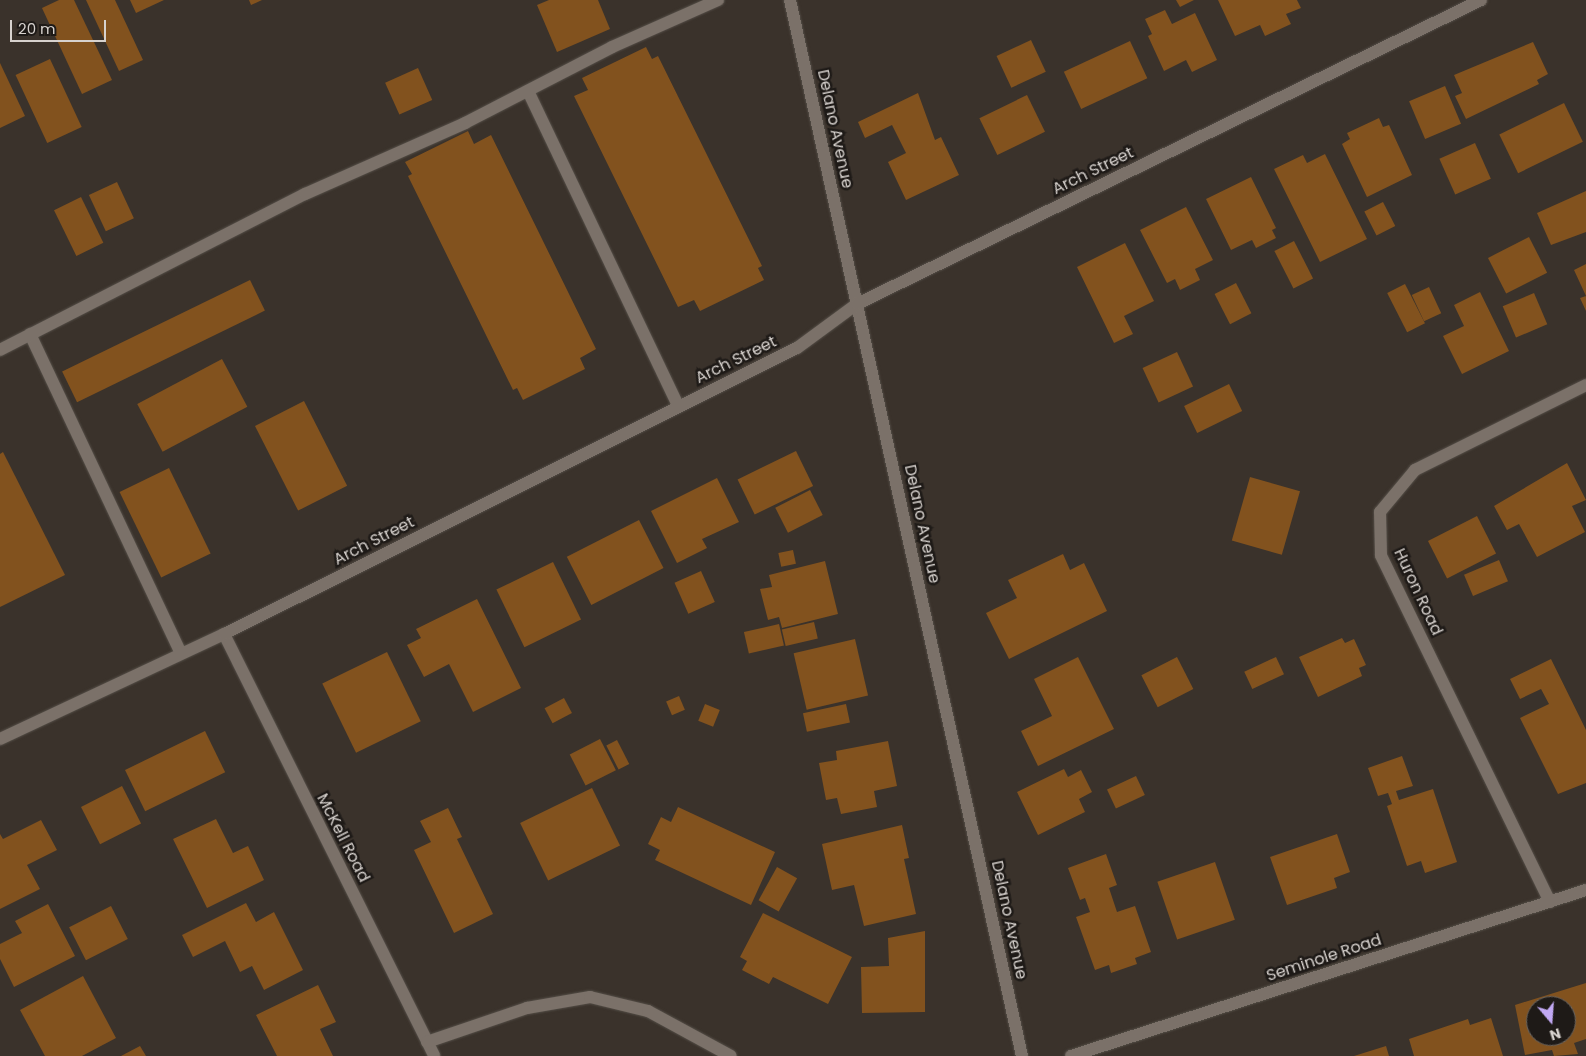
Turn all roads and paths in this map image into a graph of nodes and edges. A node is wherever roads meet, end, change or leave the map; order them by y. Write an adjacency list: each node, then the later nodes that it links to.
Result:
1 (718, 0): 4 (street)
2 (790, 0): 5 (street, Delano Avenue)
3 (1481, 0): 5 (street, Arch Street)
4 (528, 91): 6 (street); 9 (street)
5 (856, 304): 9 (street, Arch Street); 18 (street, Delano Avenue)
6 (30, 334): 7 (street); 11 (street)
7 (0, 350)
8 (1586, 385): 14 (street, Huron Road)
9 (678, 406): 10 (street, Arch Street)
10 (224, 634): 11 (street, Arch Street); 15 (street, McKell Road)
11 (181, 652): 12 (street, Arch Street)
12 (0, 739)
13 (1586, 890): 14 (street, Seminole Road)
14 (1550, 902): 19 (street, Seminole Road)
15 (427, 1042): 16 (street, McKell Road); 17 (street)
16 (434, 1056)
17 (731, 1056)
18 (1022, 1056)
19 (1071, 1056)

